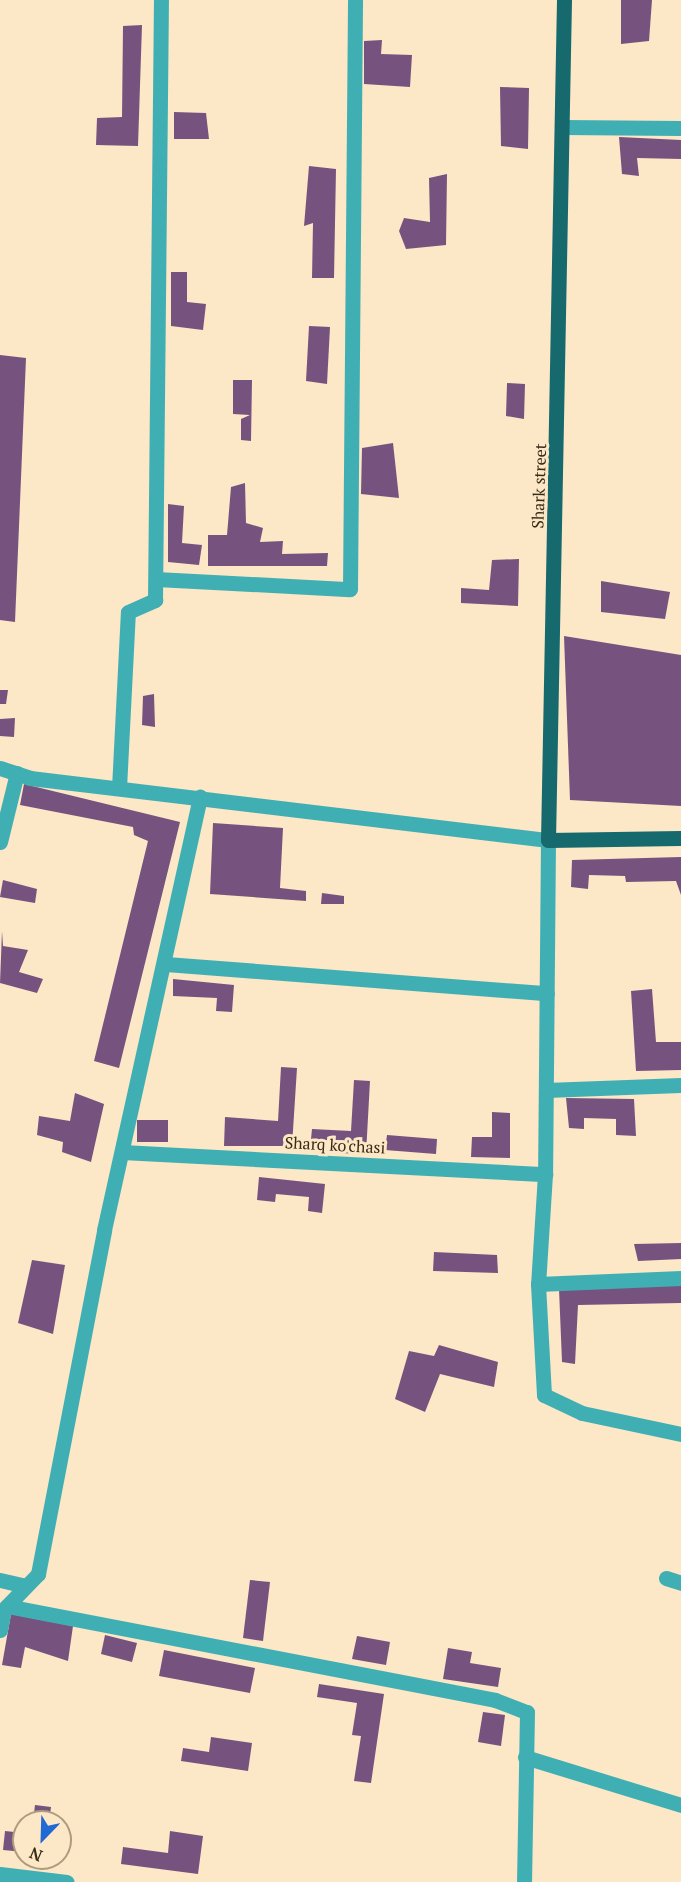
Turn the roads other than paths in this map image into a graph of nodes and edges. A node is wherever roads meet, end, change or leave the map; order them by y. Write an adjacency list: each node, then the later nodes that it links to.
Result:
1 (161, 0): 6 (street)
2 (355, 0): 6 (street)
3 (564, 0): 4 (main road, Shark street)
4 (562, 127): 5 (street); 12 (main road, Shark street)
5 (681, 128)
6 (156, 579): 9 (street)
7 (0, 768): 8 (street)
8 (17, 773): 9 (street); 13 (street)
9 (119, 788): 10 (street)
10 (200, 797): 12 (street); 14 (street)
11 (681, 838): 12 (main road)
12 (548, 840): 15 (street)
13 (0, 842)
14 (166, 964): 15 (street); 18 (street)
15 (547, 993): 17 (street)
16 (681, 1086): 17 (street)
17 (546, 1089): 19 (street)
18 (122, 1152): 19 (street, Sharq ko'chasi); 26 (street)
19 (545, 1174): 21 (street)
20 (681, 1278): 21 (street)
21 (538, 1284): 22 (street)
22 (681, 1434)
23 (666, 1578): 25 (street)
24 (0, 1580): 26 (street)
25 (681, 1583)
26 (26, 1586): 27 (street)
27 (7, 1606): 28 (street); 29 (street)
28 (0, 1630)
29 (525, 1757): 30 (street); 33 (street)
30 (681, 1805)
31 (0, 1874): 32 (street)
32 (67, 1882)
33 (524, 1882)

